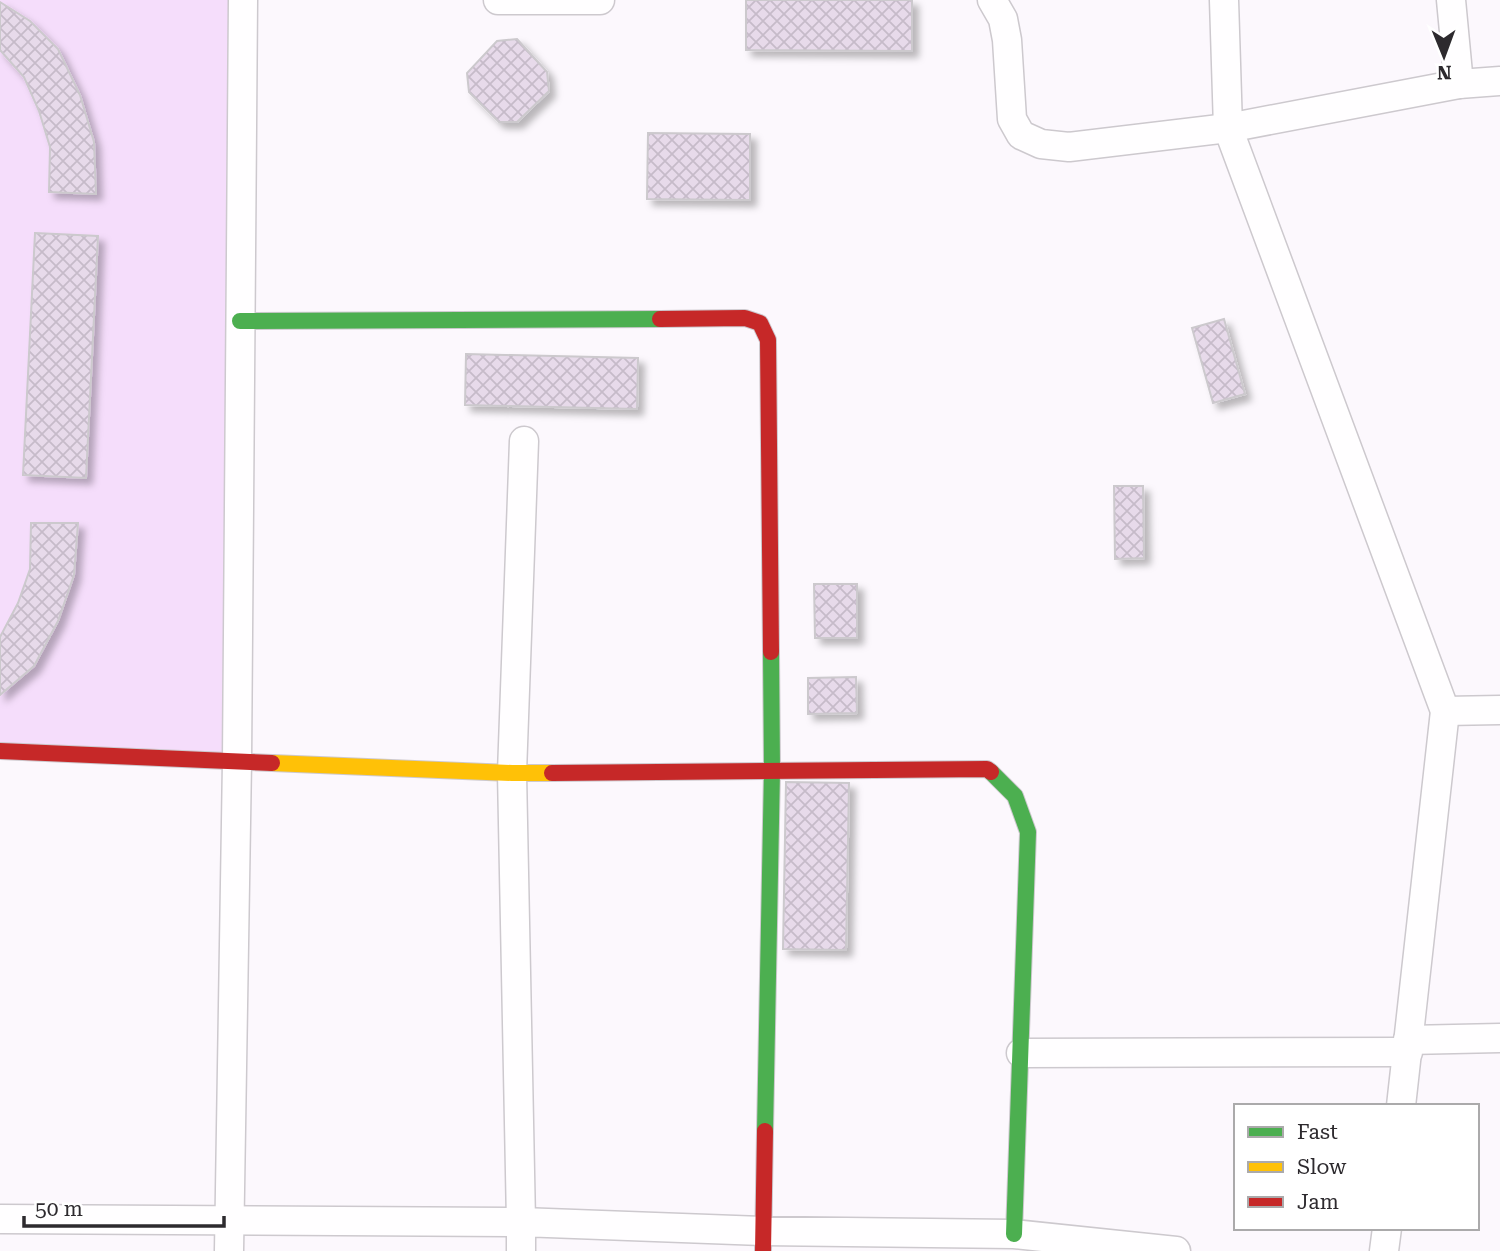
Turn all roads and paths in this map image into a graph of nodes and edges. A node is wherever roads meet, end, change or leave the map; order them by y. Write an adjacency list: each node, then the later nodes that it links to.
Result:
1 (243, 0): 10 (street)
2 (498, 0): 3 (street)
3 (600, 0)
4 (992, 0): 9 (street)
5 (1224, 0): 9 (street)
6 (1451, 0): 8 (street)
7 (1500, 81): 8 (street)
8 (1459, 84): 9 (street)
9 (1228, 128): 13 (street)
10 (240, 321): 15 (street); 16 (street)
11 (524, 441): 17 (street)
12 (1500, 710): 13 (street)
13 (1445, 712): 19 (street)
14 (0, 751): 15 (street)
15 (237, 761): 17 (street); 23 (street)
16 (772, 769): 17 (street); 20 (street); 27 (street)
17 (512, 773): 24 (street)
18 (1500, 1038): 19 (street)
19 (1408, 1046): 20 (street); 21 (street)
20 (1021, 1053): 26 (street)
21 (1401, 1104)
22 (0, 1219): 23 (street)
23 (228, 1220): 24 (street); 28 (street)
24 (521, 1222): 27 (street); 29 (street)
25 (1387, 1230): 31 (street)
26 (1014, 1234): 27 (street); 30 (street)
27 (762, 1241)
28 (229, 1251)
29 (521, 1251)
30 (1176, 1251)
31 (1384, 1251)

